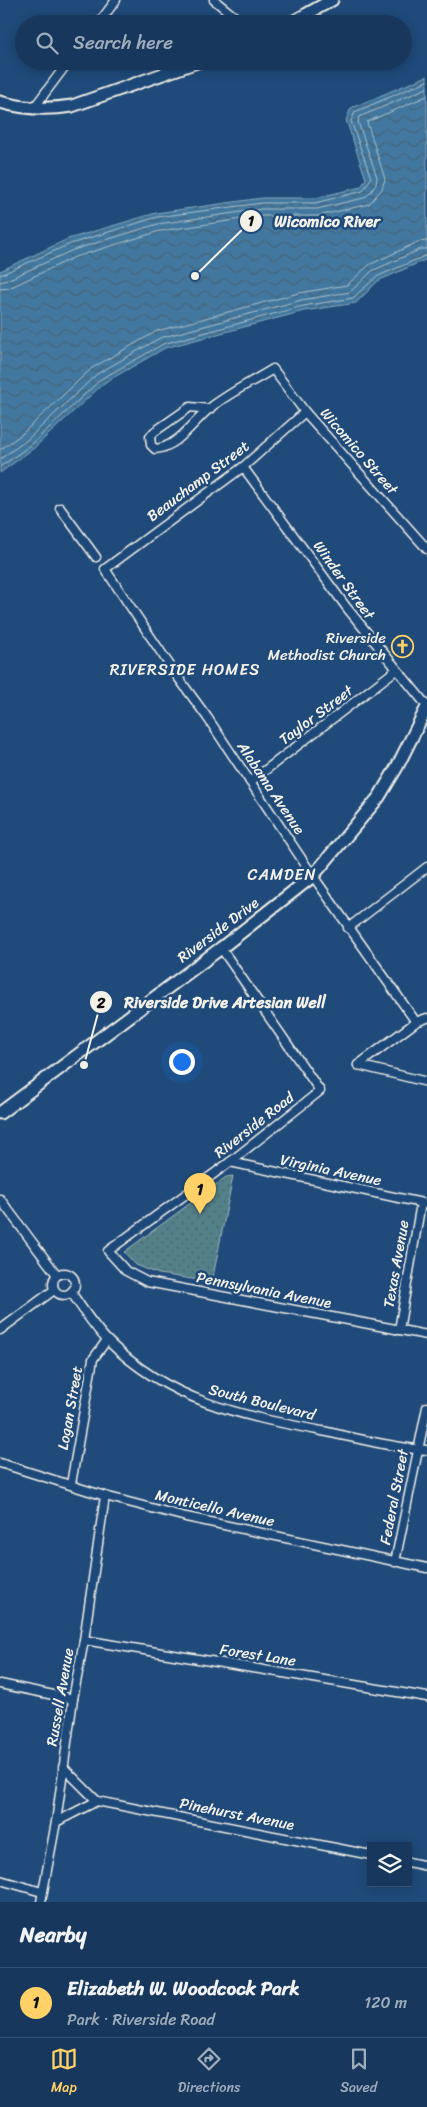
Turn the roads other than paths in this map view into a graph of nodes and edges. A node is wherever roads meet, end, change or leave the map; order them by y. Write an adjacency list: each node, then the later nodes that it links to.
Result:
1 (116, 0): 4 (street)
2 (214, 0): 5 (street)
3 (332, 0): 6 (street)
4 (105, 15)
5 (233, 15)
6 (305, 15)
7 (62, 70): 10 (street)
8 (174, 70): 10 (street)
9 (0, 102): 10 (street)
10 (33, 109)
11 (210, 409): 11 (street); 12 (street, Wicomico Street)
12 (306, 412): 13 (street, Beauchamp Street); 15 (street, Wicomico Street)
13 (243, 467): 17 (street, Beauchamp Street); 18 (street, Winder Street)
14 (60, 508): 16 (street)
15 (427, 549)
16 (96, 557)
17 (105, 569): 20 (street, Alabama Avenue)
18 (396, 670): 19 (street, Winder Street); 20 (street, Taylor Street)
19 (427, 707): 22 (street, Riverside Drive)
20 (250, 782): 22 (street, Alabama Avenue)
21 (427, 867): 23 (street)
22 (313, 876): 23 (street, Alabama Avenue); 24 (street, Riverside Drive)
23 (348, 928): 26 (street, Alabama Avenue)
24 (221, 948): 29 (street, Riverside Drive); 30 (street, Riverside Road)
25 (427, 1018): 26 (street)
26 (416, 1022): 27 (street); 28 (street)
27 (427, 1023)
28 (427, 1082)
29 (0, 1113)
30 (230, 1162): 32 (street, Virginia Avenue); 33 (street, Riverside Road)
31 (0, 1199): 34 (street)
32 (424, 1203): 38 (street, Texas Avenue)
33 (108, 1251): 38 (street, Pennsylvania Avenue)
34 (57, 1275): 35 (street); 36 (street)
35 (54, 1290): 36 (street); 37 (street)
36 (71, 1292): 40 (street, South Boulevard)
37 (0, 1330)
38 (399, 1330): 39 (street, Pennsylvania Avenue)
39 (427, 1335)
40 (107, 1340): 42 (street, South Boulevard); 45 (street, Logan Street)
41 (427, 1407): 42 (street, Federal Street)
42 (418, 1450): 43 (street, South Boulevard); 47 (street, Federal Street)
43 (427, 1450)
44 (0, 1463): 45 (street, Monticello Avenue)
45 (71, 1484): 46 (street, Monticello Avenue)
46 (105, 1496): 47 (street, Monticello Avenue); 49 (street, Russell Avenue)
47 (395, 1562): 48 (street, Monticello Avenue)
48 (427, 1568)
49 (84, 1640): 51 (street, Forest Lane); 52 (street, Russell Avenue)
50 (0, 1684): 52 (street)
51 (427, 1697)
52 (72, 1699): 53 (street, Russell Avenue)
53 (63, 1767): 54 (street); 55 (street, Russell Avenue)
54 (97, 1801): 55 (street); 56 (street, Pinehurst Avenue)
55 (56, 1822): 60 (street, Russell Avenue)
56 (367, 1854)
57 (412, 1863): 58 (street)
58 (427, 1866)
59 (0, 1880): 60 (street)
60 (42, 1892): 61 (street, Russell Avenue)
61 (41, 1902)

